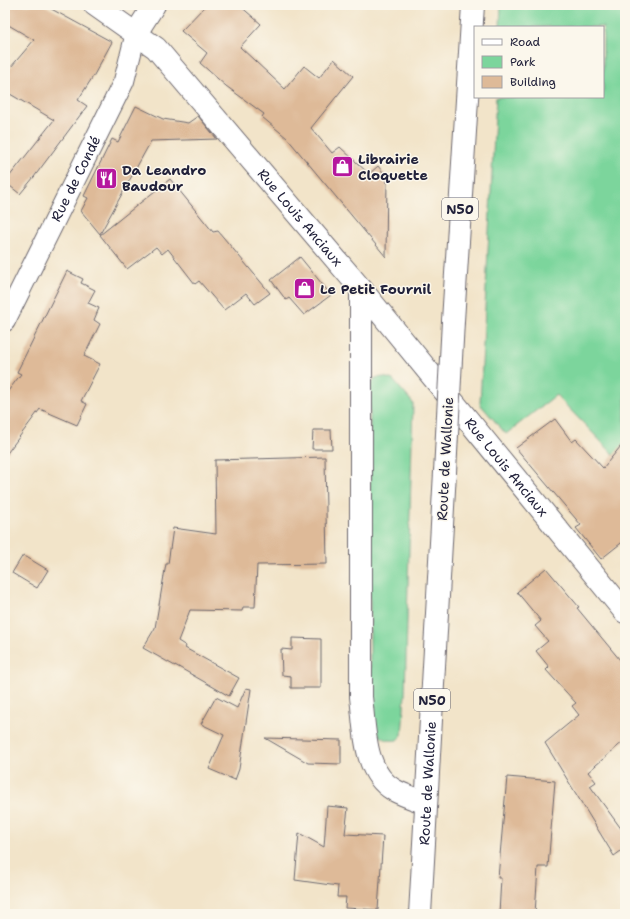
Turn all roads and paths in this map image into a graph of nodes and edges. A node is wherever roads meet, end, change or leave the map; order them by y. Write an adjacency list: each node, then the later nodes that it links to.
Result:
1 (95, 5): 4 (main road, Rue Louis Anciaux)
2 (154, 5): 4 (main road)
3 (473, 5): 8 (main road, Route de Wallonie / N50, bridge)
4 (136, 33): 5 (main road, Rue Louis Anciaux); 6 (street, Rue de Condé)
5 (361, 288): 7 (main road, Rue Louis Anciaux); 8 (main road)
6 (5, 321)
7 (625, 612)
8 (426, 803): 9 (main road, Route de Wallonie / N50)
9 (420, 914)

